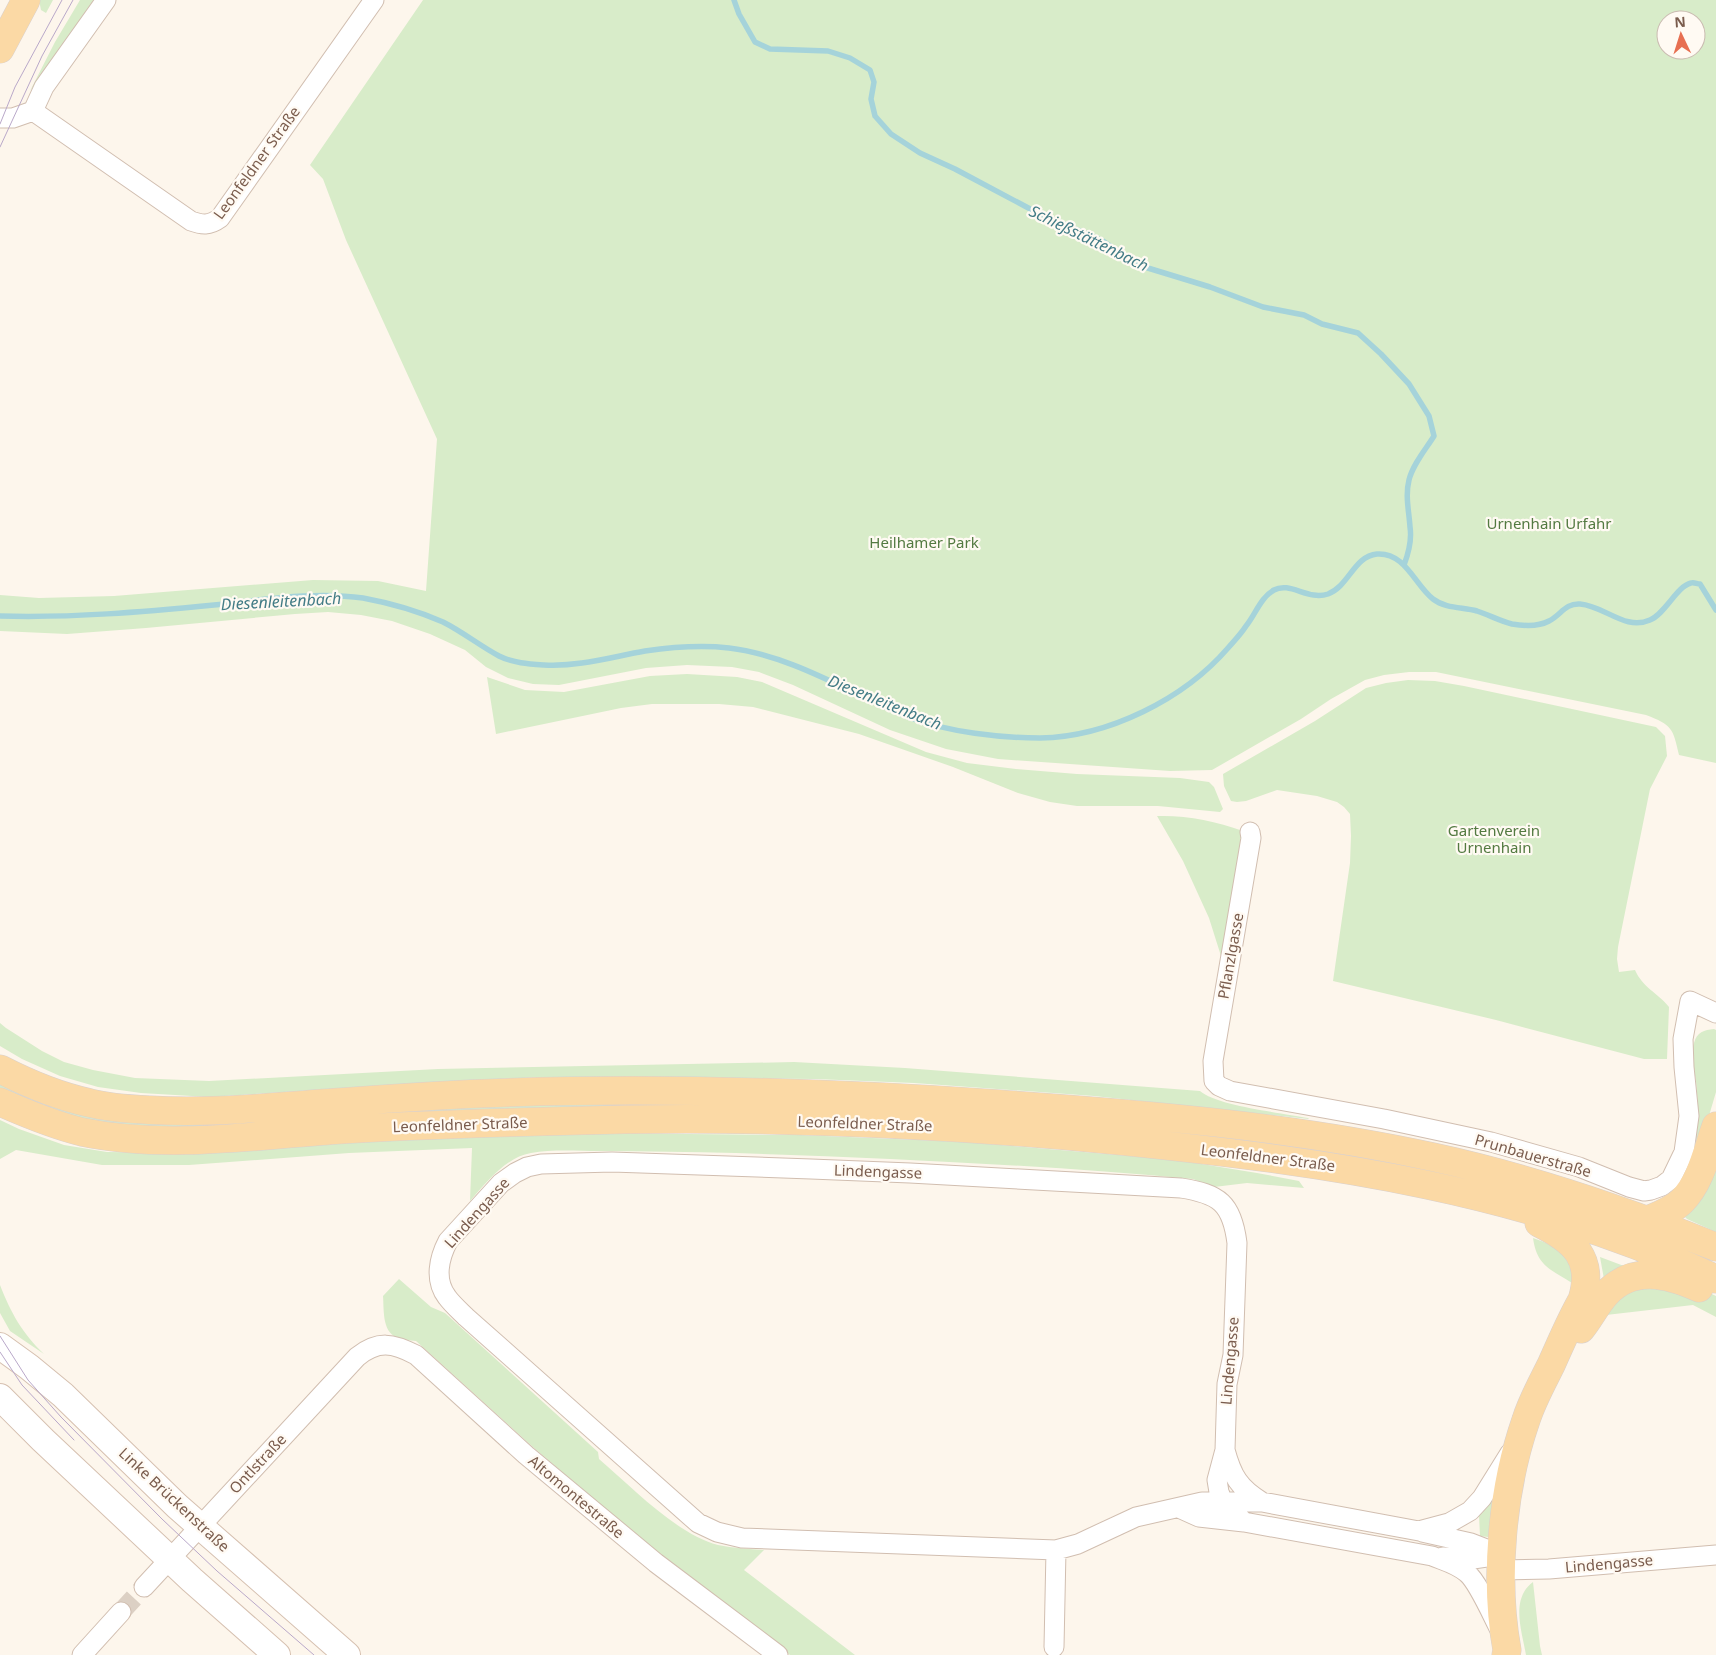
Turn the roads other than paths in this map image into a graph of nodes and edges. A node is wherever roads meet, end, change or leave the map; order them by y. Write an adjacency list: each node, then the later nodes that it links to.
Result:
1 (26, 0): 4 (main road)
2 (106, 0): 5 (street)
3 (374, 0): 5 (street, Leonfeldner Straße)
4 (0, 49)
5 (33, 110): 6 (street)
6 (0, 118)
7 (1250, 832): 10 (street, Pflanzlgasse)
8 (1716, 1013): 10 (street, Prunbauerstraße)
9 (0, 1069): 14 (main road, Leonfeldner Straße)
10 (1214, 1081)
11 (0, 1102): 13 (main road, Leonfeldner Straße)
12 (1716, 1126): 14 (main road)
13 (1481, 1196): 16 (main road, Leonfeldner Straße); 20 (main road)
14 (1648, 1220): 15 (main road, Leonfeldner Straße)
15 (1716, 1247)
16 (1716, 1279)
17 (1716, 1290): 20 (main road)
18 (0, 1346): 28 (main road, Linke Brückenstraße)
19 (376, 1346): 28 (street, Ontlstraße); 42 (street, Altomontestraße)
20 (1551, 1365): 22 (main road)
21 (0, 1397): 33 (main road)
22 (1522, 1432): 29 (street, Lindengasse); 34 (main road)
23 (1225, 1450): 24 (street, Lindengasse); 25 (street, Lindengasse); 30 (street, Lindengasse)
24 (1223, 1502): 25 (street, Lindengasse); 26 (street, Lindengasse); 27 (street)
25 (1262, 1502): 29 (street, Lindengasse)
26 (1179, 1508): 27 (street, Lindengasse); 30 (street, Lindengasse)
27 (1244, 1522): 32 (street, Lindengasse)
28 (200, 1527): 33 (street, Ontlstraße); 41 (main road, Linke Brückenstraße)
29 (1419, 1531): 34 (street, Lindengasse)
30 (1056, 1550): 37 (street)
31 (1716, 1555): 34 (street, Lindengasse)
32 (1432, 1556): 34 (street, Lindengasse); 38 (street, Lindengasse)
33 (170, 1559): 35 (street, Ontlstraße); 40 (main road)
34 (1502, 1562): 38 (main road)
35 (144, 1587)
36 (122, 1612): 39 (street)
37 (1054, 1647)
38 (1507, 1651)
39 (82, 1655)
40 (277, 1655)
41 (346, 1655)
42 (778, 1655)

